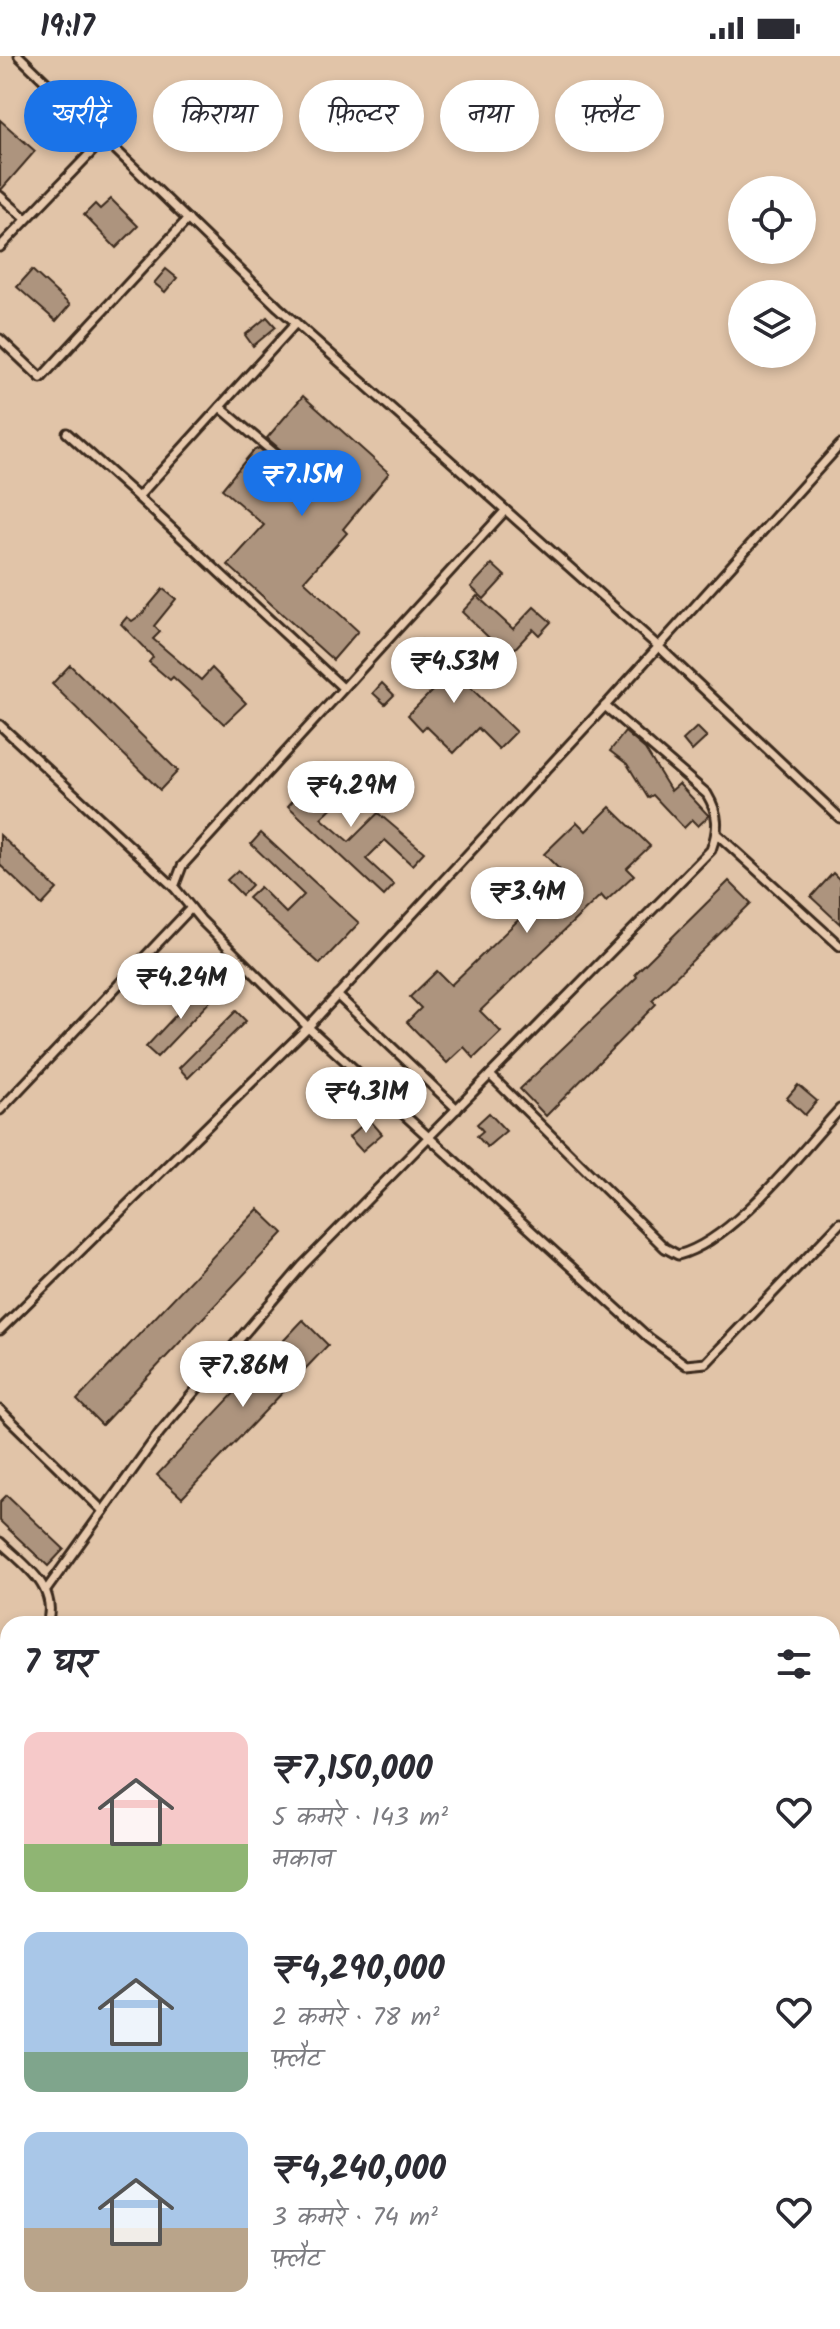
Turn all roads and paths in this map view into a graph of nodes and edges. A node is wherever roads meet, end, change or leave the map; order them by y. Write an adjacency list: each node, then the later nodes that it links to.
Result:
1 (19, 56): 2 (lane)
2 (44, 80)
3 (91, 152): 6 (lane)
4 (119, 152): 7 (lane)
5 (0, 196): 6 (lane)
6 (26, 219): 8 (lane)
7 (188, 219): 9 (lane); 10 (lane)
8 (0, 247)
9 (296, 323): 11 (lane); 16 (lane)
10 (0, 339)
11 (220, 407): 14 (lane); 15 (lane)
12 (67, 433): 15 (lane)
13 (840, 445): 17 (lane)
14 (321, 493)
15 (138, 497): 18 (lane)
16 (504, 512): 17 (lane); 18 (lane)
17 (659, 647): 19 (lane); 21 (lane)
18 (343, 688): 23 (lane)
19 (605, 706): 22 (lane); 26 (lane)
20 (0, 725): 23 (lane)
21 (840, 818)
22 (717, 834): 25 (lane); 28 (lane)
23 (174, 887): 24 (lane)
24 (191, 908): 27 (lane); 31 (lane)
25 (840, 946)
26 (337, 995): 27 (lane); 29 (lane)
27 (308, 1027): 32 (lane); 34 (lane)
28 (490, 1075): 29 (lane); 30 (lane)
29 (457, 1109): 32 (lane)
30 (840, 1109)
31 (0, 1110)
32 (429, 1138): 33 (lane); 36 (lane)
33 (840, 1223)
34 (0, 1330)
35 (0, 1410): 36 (lane)
36 (103, 1511): 38 (lane)
37 (0, 1542): 38 (lane)
38 (47, 1589): 39 (lane)
39 (50, 1616)

